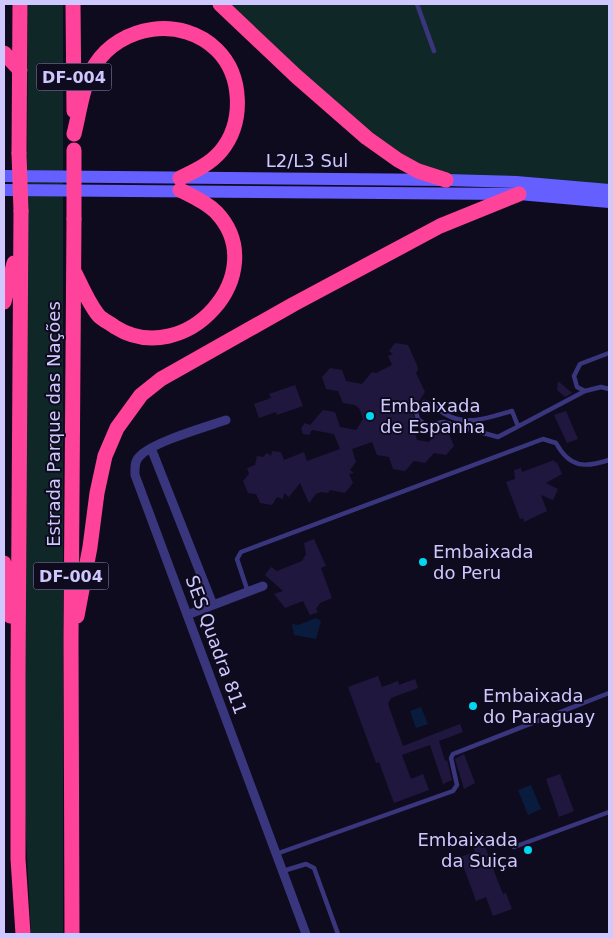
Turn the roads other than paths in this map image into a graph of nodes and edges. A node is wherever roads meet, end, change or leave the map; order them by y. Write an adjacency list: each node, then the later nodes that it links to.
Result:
1 (20, 4): 7 (highway, Estrada Parque das Nações / DF-004)
2 (73, 4): 8 (highway, Estrada Parque das Nações / DF-004)
3 (220, 4): 10 (highway)
4 (417, 4): 5 (lane)
5 (434, 51)
6 (4, 53): 7 (highway)
7 (20, 70): 16 (highway, Estrada Parque das Nações / DF-004, bridge)
8 (74, 134): 11 (highway); 17 (highway, Estrada Parque das Nações / DF-004, bridge)
9 (4, 176): 11 (main road, L2/L3 Sul)
10 (446, 180): 11 (main road, L2/L3 Sul); 13 (main road, L2/L3 Sul)
11 (180, 184): 12 (main road, L2/L3 Sul); 14 (main road, L2/L3 Sul); 17 (highway)
12 (4, 190)
13 (609, 190)
14 (519, 194): 15 (main road, L2/L3 Sul); 35 (highway)
15 (609, 202)
16 (21, 216): 18 (highway); 36 (highway, Estrada Parque das Nações / DF-004)
17 (73, 269): 35 (highway, Estrada Parque das Nações / DF-004)
18 (4, 302)
19 (609, 353): 21 (lane)
20 (609, 389): 21 (lane)
21 (585, 392): 26 (lane)
22 (446, 414): 24 (lane); 25 (lane); 25 (lane)
23 (226, 420): 28 (street, SES Quadra 811)
24 (470, 421): 26 (lane); 27 (lane)
25 (443, 422): 27 (lane)
26 (518, 426): 27 (lane)
27 (472, 430)
28 (152, 448): 33 (street); 34 (street, SES Quadra 811)
29 (609, 460): 32 (lane)
30 (4, 563): 36 (highway)
31 (263, 586): 32 (street)
32 (248, 592): 33 (street)
33 (213, 606): 34 (street)
34 (187, 615): 40 (street, SES Quadra 811)
35 (71, 639): 43 (highway, Estrada Parque das Nações / DF-004)
36 (18, 674): 42 (highway, Estrada Parque das Nações / DF-004)
37 (609, 693): 40 (lane)
38 (609, 812): 39 (lane)
39 (514, 847)
40 (276, 854): 41 (street, SES Quadra 811)
41 (283, 871): 44 (street, SES Quadra 811); 45 (lane)
42 (23, 934)
43 (72, 934)
44 (306, 934)
45 (338, 934)

